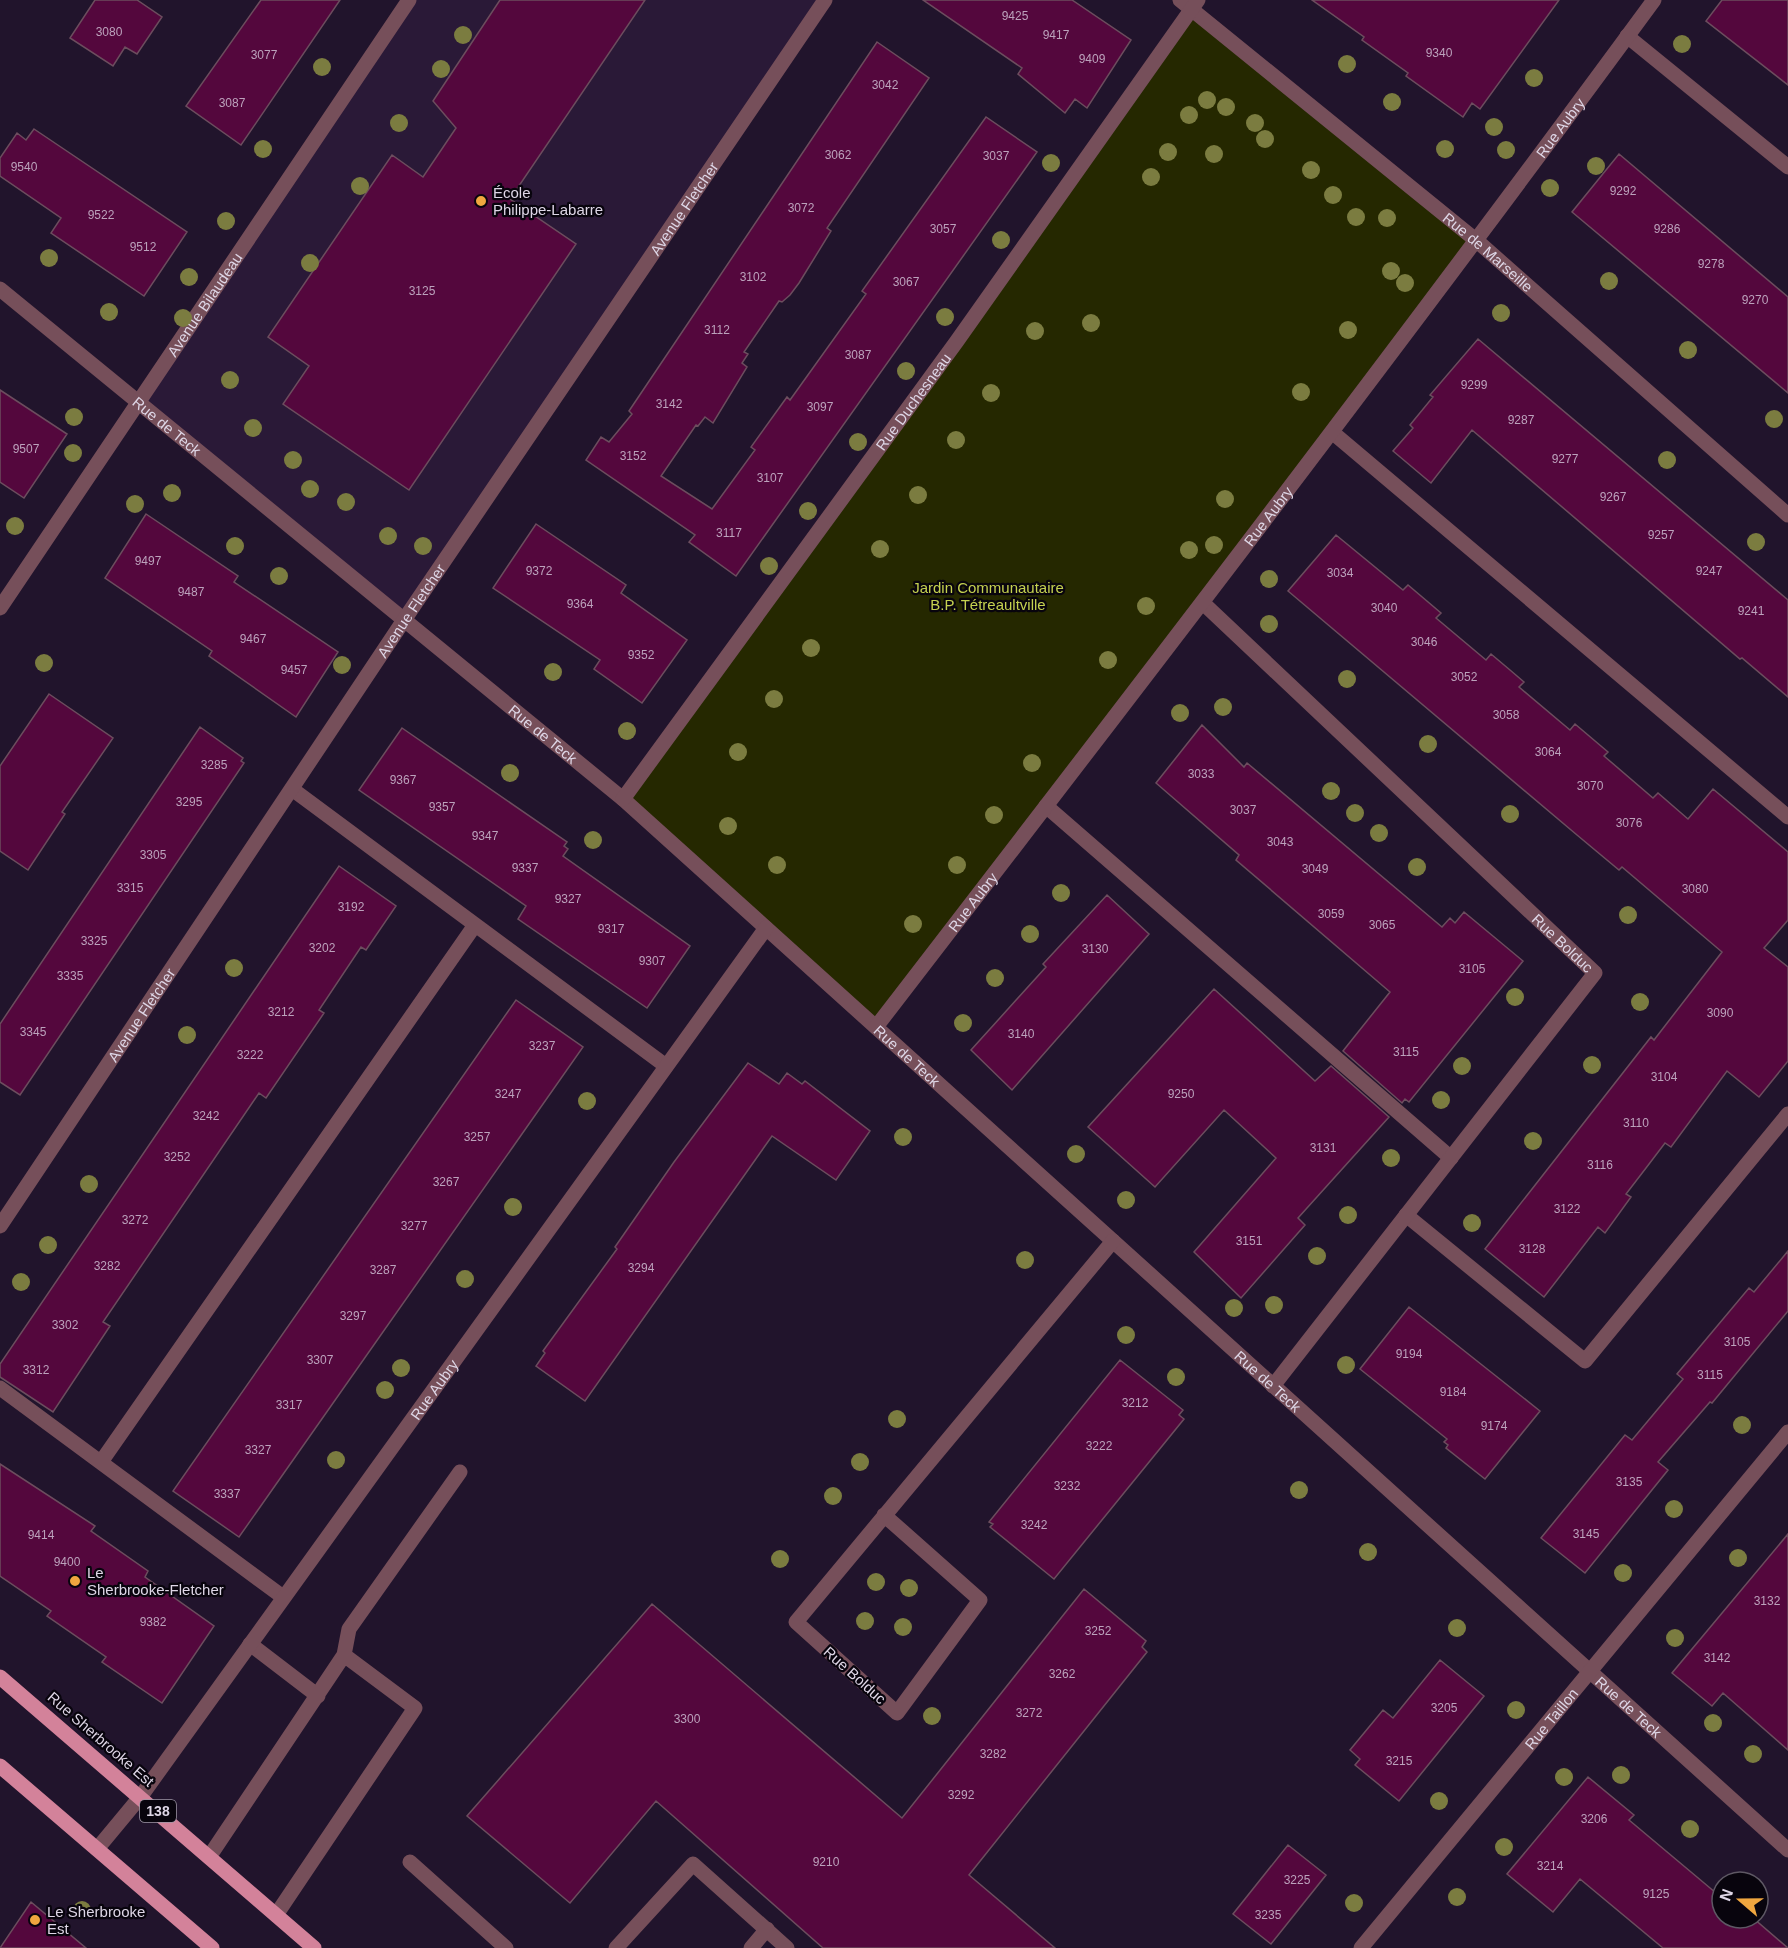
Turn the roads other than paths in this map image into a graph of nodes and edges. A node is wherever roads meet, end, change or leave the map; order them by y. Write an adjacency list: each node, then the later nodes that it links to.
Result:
1 (409, 0): 9 (street, Avenue Bilaudeau)
2 (825, 0): 14 (street, Avenue Fletcher)
3 (1654, 0): 5 (street, Rue Aubry)
4 (1190, 3): 7 (street, Rue de Marseille); 16 (street, Rue Duchesneau)
5 (1627, 36): 6 (street); 7 (street, Rue Aubry)
6 (1788, 167)
7 (1477, 241): 10 (street, Rue Aubry); 11 (street, Rue de Marseille)
8 (0, 289): 9 (street, Rue de Teck)
9 (137, 402): 13 (street, Avenue Bilaudeau); 14 (street, Rue de Teck)
10 (1332, 432): 12 (street, Rue Aubry); 18 (street)
11 (1788, 515)
12 (1203, 603): 17 (street, Rue Aubry); 24 (street, Rue Bolduc)
13 (0, 608)
14 (404, 620): 15 (street, Avenue Fletcher); 16 (street, Rue de Teck)
15 (292, 789): 19 (street); 26 (street, Avenue Fletcher)
16 (623, 799): 20 (street, Rue de Teck)
17 (1046, 806): 21 (street, Rue Aubry); 24 (street)
18 (1788, 817)
19 (475, 925): 22 (street); 31 (street)
20 (766, 928): 21 (street, Rue de Teck); 22 (street, Rue Aubry)
21 (876, 1027): 27 (street, Rue de Teck)
22 (666, 1066): 34 (street, Rue Aubry)
23 (1788, 1114): 25 (street)
24 (1450, 1158): 25 (street, Rue Bolduc)
25 (1406, 1215): 28 (street, Rue Bolduc)
26 (0, 1226)
27 (1113, 1241): 28 (street, Rue de Teck); 33 (street, Rue Bolduc)
28 (1274, 1386): 37 (street, Rue de Teck)
29 (0, 1388): 31 (street)
30 (1788, 1432): 37 (street, Rue Taillon)
31 (101, 1462): 34 (street)
32 (460, 1472): 36 (street)
33 (884, 1515): 33 (street, Rue Bolduc)
34 (283, 1597): 35 (street, Rue Aubry)
35 (250, 1644): 39 (street); 41 (street, Rue Aubry)
36 (344, 1655): 39 (street); 46 (street)
37 (1589, 1670): 43 (street, Rue de Teck); 54 (street, Rue Taillon)
38 (0, 1677): 41 (main road, Rue Sherbrooke Est / 138)
39 (318, 1696): 44 (street)
40 (0, 1766): 42 (main road)
41 (141, 1796): 42 (street, Rue Aubry); 44 (main road, Rue Sherbrooke Est / 138)
42 (98, 1849): 48 (main road)
43 (1788, 1850)
44 (209, 1857): 46 (main road, Rue Sherbrooke Est / 138)
45 (411, 1862): 50 (street)
46 (276, 1915): 49 (main road, Rue Sherbrooke Est / 138)
47 (767, 1929): 51 (street); 52 (street); 53 (street)
48 (212, 1948)
49 (314, 1948)
50 (506, 1948)
51 (616, 1948)
52 (751, 1948)
53 (787, 1948)
54 (1361, 1948)

